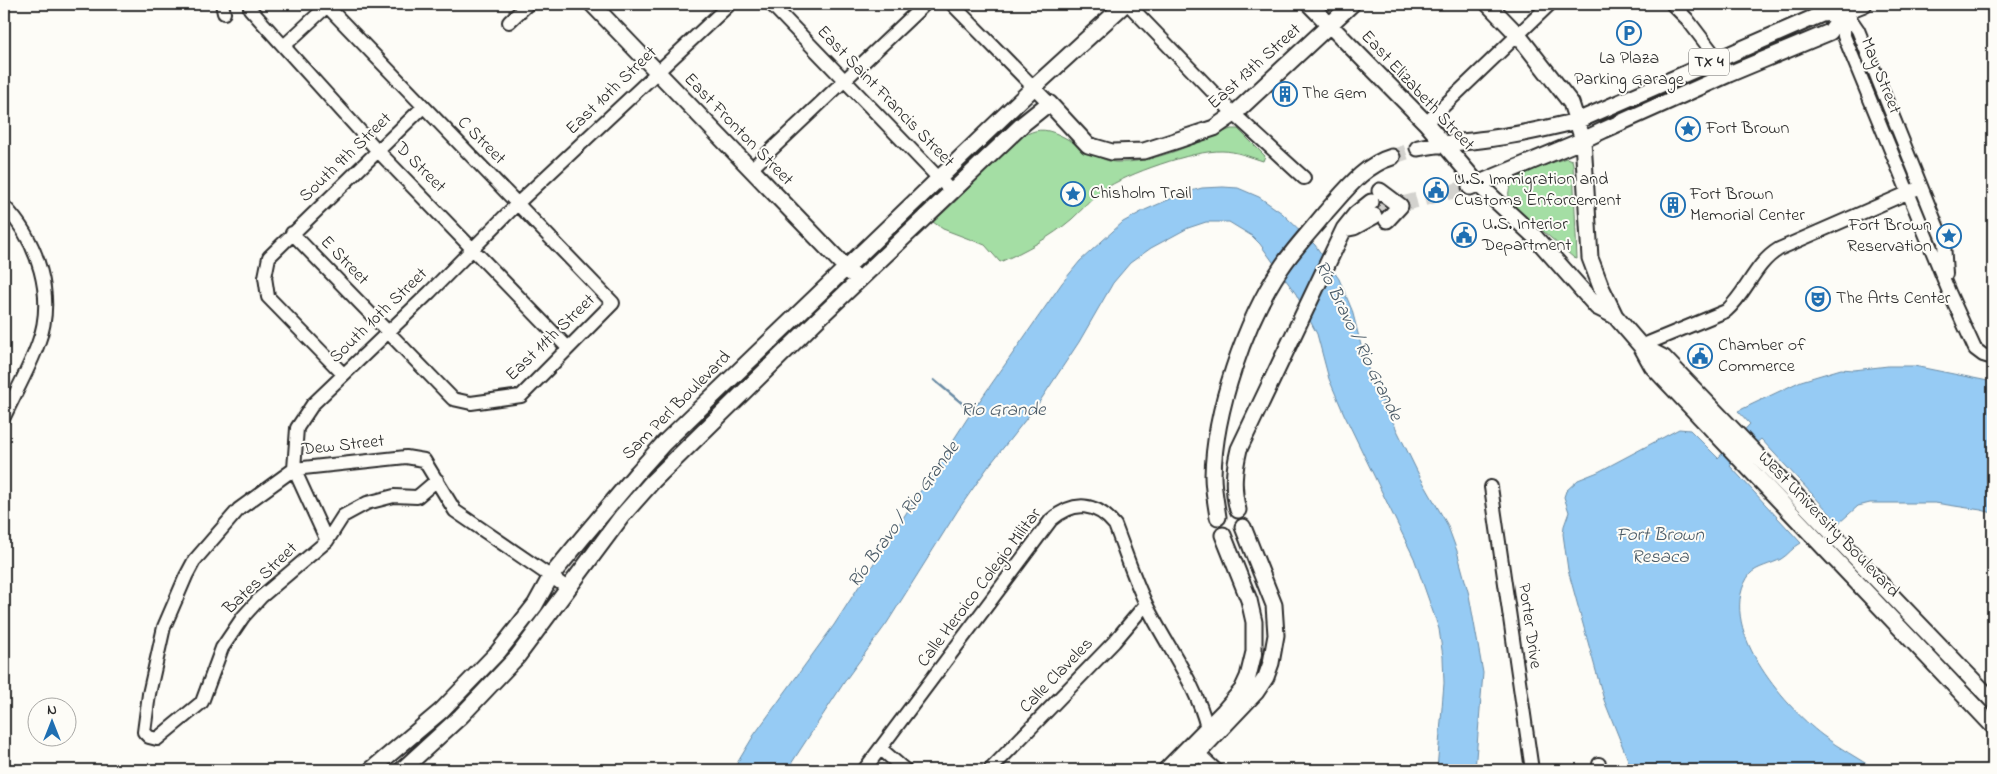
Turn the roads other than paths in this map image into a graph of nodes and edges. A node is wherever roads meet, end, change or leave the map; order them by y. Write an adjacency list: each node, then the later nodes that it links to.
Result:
1 (528, 4): 17 (street)
2 (592, 4): 22 (main road, East Fronton Street)
3 (730, 4): 22 (street, East 10th Street)
4 (771, 4): 24 (street, East Saint Francis Street)
5 (925, 4): 24 (street)
6 (952, 4): 25 (street)
7 (1127, 4): 25 (main road, Sam Perl Boulevard); 28 (street)
8 (1309, 4): 18 (main road, East Elizabeth Street)
9 (1352, 4): 18 (main road, East 13th Street)
10 (1488, 4): 19 (main road, West University Boulevard)
11 (1550, 4): 19 (street)
12 (1672, 4): 21 (street)
13 (1864, 4): 15 (main road, TX 4)
14 (326, 5): 20 (street); 27 (street, C Street)
15 (1842, 8): 21 (main road, TX 4); 23 (main road, TX 4); 40 (street, May Street)
16 (250, 9): 20 (street, D Street)
17 (509, 22)
18 (1330, 25): 28 (main road, East 13th Street); 30 (main road, East Elizabeth Street)
19 (1518, 35): 29 (main road, West University Boulevard); 30 (street)
20 (284, 46): 34 (street, D Street)
21 (1717, 59): 23 (street); 29 (main road, TX 4)
22 (656, 72): 36 (main road, East Fronton Street); 42 (street, East 10th Street)
23 (1729, 74): 31 (main road, TX 4)
24 (845, 80): 36 (street); 37 (street, East Saint Francis Street)
25 (1033, 88): 26 (street); 37 (main road, Sam Perl Boulevard)
26 (1049, 103): 28 (main road, East 13th Street); 41 (main road, Sam Perl Boulevard)
27 (422, 107): 34 (street, South 9th Street); 42 (street, C Street)
28 (1234, 114): 38 (street)
29 (1577, 121): 31 (main road, West University Boulevard); 32 (main road, TX 4)
30 (1426, 123): 32 (main road, East Elizabeth Street)
31 (1583, 140): 39 (main road, TX 4); 47 (main road, West University Boulevard)
32 (1443, 143): 33 (main road); 39 (main road, East Elizabeth Street)
33 (1418, 148)
34 (378, 151): 45 (street, South 9th Street); 46 (street, D Street)
35 (1392, 157): 64 (main road)
36 (751, 169): 48 (main road, East Fronton Street)
37 (940, 178): 41 (street, East Saint Francis Street); 48 (main road, Sam Perl Boulevard)
38 (1304, 178)
39 (1474, 185): 49 (main road, West University Boulevard)
40 (1915, 190): 54 (street); 56 (street, May Street)
41 (952, 192): 50 (main road, Sam Perl Boulevard)
42 (518, 203): 46 (street, South 10th Street); 51 (street, C Street)
43 (4, 206): 59 (street)
44 (1378, 207): 44 (main road); 63 (main road)
45 (292, 233): 53 (street, E Street); 57 (street, South 9th Street)
46 (474, 248): 53 (street, South 10th Street); 55 (street, D Street)
47 (1590, 258): 49 (main road); 52 (main road, West University Boulevard)
48 (846, 268): 50 (main road, East Fronton Street); 68 (main road, Sam Perl Boulevard)
49 (1563, 269): 52 (main road, West University Boulevard)
50 (858, 281): 69 (main road, Sam Perl Boulevard)
51 (613, 303): 55 (street, East 11th Street)
52 (1615, 316): 54 (main road, West University Boulevard)
53 (388, 331): 57 (street, South 10th Street); 58 (street, E Street)
54 (1641, 346): 71 (main road, West University Boulevard); 74 (main road, West University Boulevard)
55 (568, 348): 58 (street, East 11th Street)
56 (1993, 358)
57 (343, 374): 60 (street, South 10th Street)
58 (453, 399)
59 (4, 417)
60 (294, 469): 61 (street, Dew Street); 67 (street); 76 (street, Dew Street)
61 (437, 480): 67 (street, Bates Street); 68 (street, Dew Street)
62 (1491, 487): 87 (street, Porter Drive)
63 (1238, 510)
64 (1218, 517)
65 (1243, 527): 78 (main road)
66 (1223, 535): 75 (main road)
67 (327, 541): 76 (street, Bates Street)
68 (551, 576): 69 (street, Dew Street); 72 (main road, Sam Perl Boulevard)
69 (568, 590): 73 (main road, Sam Perl Boulevard)
70 (1146, 604): 75 (street, Calle Heroico Colegio Militar); 77 (street, Calle Heroico Colegio Militar); 83 (street, Calle Claveles)
71 (1993, 701)
72 (441, 710): 73 (main road); 79 (main road, Sam Perl Boulevard)
73 (451, 725): 80 (main road, Sam Perl Boulevard)
74 (1993, 726)
75 (1207, 728): 84 (main road)
76 (144, 732)
77 (881, 748): 81 (street, Calle Heroico Colegio Militar); 82 (street)
78 (1199, 754): 85 (main road); 86 (street)
79 (370, 770)
80 (402, 770)
81 (864, 770)
82 (905, 770)
83 (990, 770)
84 (1166, 770)
85 (1182, 770)
86 (1216, 770)
87 (1532, 770)

